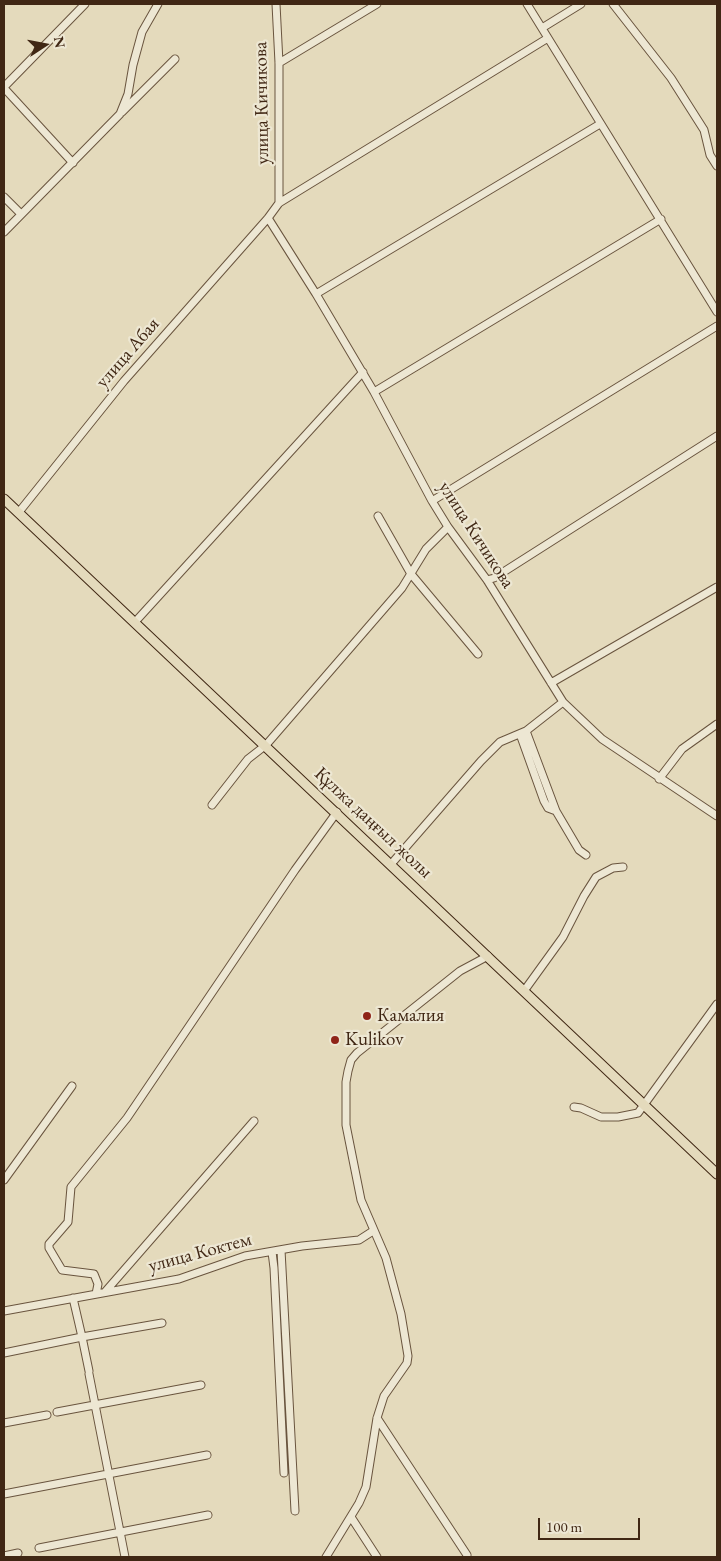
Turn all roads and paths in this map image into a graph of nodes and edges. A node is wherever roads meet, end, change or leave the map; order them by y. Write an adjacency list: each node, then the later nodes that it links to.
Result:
1 (85, 4): 12 (street)
2 (158, 4): 13 (street)
3 (276, 4): 11 (street, улица Кичикова)
4 (377, 4): 11 (street)
5 (527, 4): 8 (street)
6 (581, 4): 8 (street)
7 (613, 4): 16 (street)
8 (542, 28): 9 (street)
9 (548, 38): 14 (street); 18 (street)
10 (175, 59): 13 (street)
11 (279, 63): 18 (street, улица Кичикова)
12 (4, 88): 15 (street)
13 (120, 114): 15 (street)
14 (600, 124): 21 (street); 23 (street)
15 (74, 163): 19 (street)
16 (717, 166)
17 (4, 197): 19 (street)
18 (279, 203): 20 (street, улица Абая)
19 (21, 214): 22 (street)
20 (268, 218): 23 (street, улица Кичикова); 31 (street, улица Абая)
21 (661, 219): 24 (street); 27 (street)
22 (4, 232)
23 (316, 294): 26 (street, улица Кичикова)
24 (717, 312)
25 (717, 326): 30 (street)
26 (362, 372): 27 (street, улица Кичикова); 37 (street)
27 (374, 392): 30 (street, улица Кичикова)
28 (717, 436): 35 (street)
29 (4, 499): 31 (main road, Құлжа даңғыл жолы)
30 (432, 501): 33 (street, улица Кичикова)
31 (19, 512): 37 (main road, Құлжа даңғыл жолы)
32 (378, 516): 34 (street)
33 (448, 527): 34 (street); 35 (street, улица Кичикова)
34 (411, 574): 38 (street); 43 (street)
35 (487, 580): 39 (street, улица Кичикова)
36 (717, 587): 39 (street)
37 (135, 622): 43 (main road, Құлжа даңғыл жолы)
38 (478, 654)
39 (551, 683): 40 (street, улица Кичикова)
40 (563, 702): 42 (street); 44 (street, улица Кичикова)
41 (717, 724): 44 (street)
42 (523, 732): 48 (street); 49 (street)
43 (266, 745): 45 (street); 46 (main road, Құлжа даңғыл жолы)
44 (659, 779): 47 (street, улица Кичикова)
45 (212, 805)
46 (337, 812): 49 (main road, Құлжа даңғыл жолы); 64 (street)
47 (717, 816)
48 (586, 855)
49 (392, 863): 51 (main road, Құлжа даңғыл жолы)
50 (623, 867): 52 (street)
51 (488, 956): 52 (main road, Құлжа даңғыл жолы); 60 (street)
52 (524, 990): 55 (main road, Құлжа даңғыл жолы)
53 (717, 1004): 55 (street)
54 (72, 1086): 59 (street)
55 (644, 1105): 56 (street); 58 (main road, Құлжа даңғыл жолы)
56 (574, 1107)
57 (254, 1121): 63 (street)
58 (717, 1174)
59 (4, 1180)
60 (373, 1231): 61 (street, улица Коктем); 74 (street)
61 (281, 1250): 62 (street, улица Коктем); 80 (street)
62 (272, 1252): 63 (street, улица Коктем); 77 (street)
63 (105, 1292): 64 (street, улица Коктем)
64 (96, 1294): 65 (street, улица Коктем)
65 (73, 1298): 66 (street, улица Коктем); 68 (street)
66 (4, 1312)
67 (162, 1323): 68 (street)
68 (82, 1337): 69 (street); 71 (street)
69 (4, 1353)
70 (201, 1385): 71 (street)
71 (96, 1406): 72 (street); 78 (street)
72 (57, 1412)
73 (48, 1415): 75 (street)
74 (377, 1418): 82 (street); 86 (street)
75 (4, 1423)
76 (207, 1454): 78 (street)
77 (284, 1473)
78 (108, 1474): 79 (street); 83 (street)
79 (4, 1494)
80 (295, 1511)
81 (208, 1515): 83 (street)
82 (350, 1517): 89 (street); 90 (street)
83 (120, 1532): 84 (street); 88 (street)
84 (40, 1548)
85 (18, 1553): 87 (street)
86 (467, 1555)
87 (4, 1556)
88 (125, 1557)
89 (326, 1557)
90 (377, 1557)

